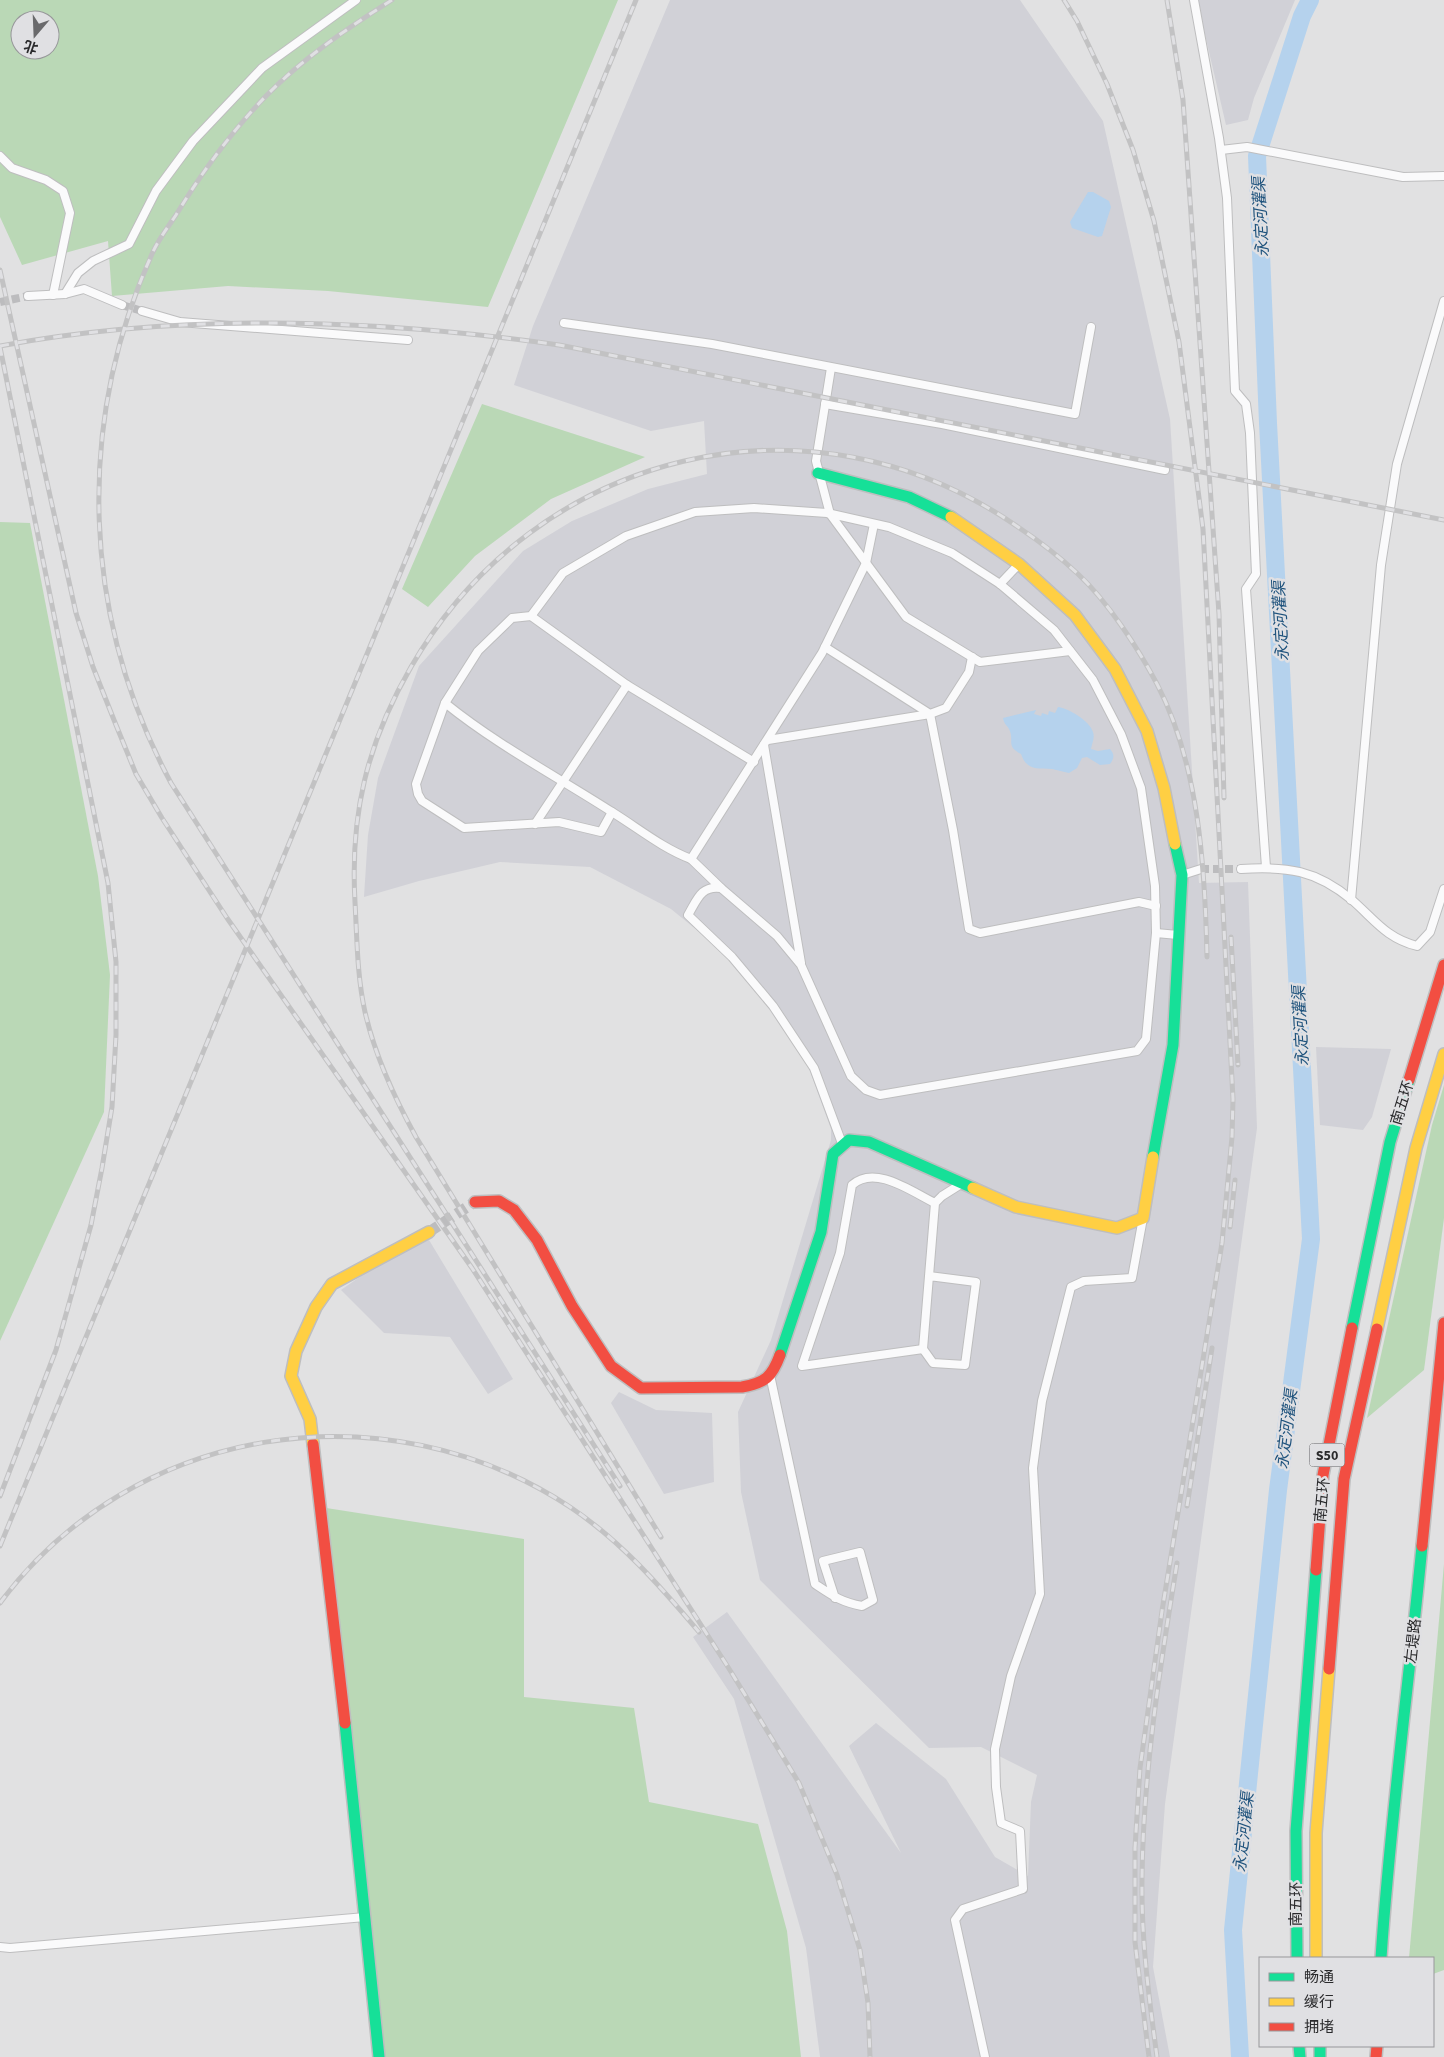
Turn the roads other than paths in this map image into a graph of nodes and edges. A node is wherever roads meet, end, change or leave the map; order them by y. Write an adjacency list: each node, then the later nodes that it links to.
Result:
1 (356, 0): 6 (street)
2 (1194, 0): 3 (street)
3 (1221, 150): 5 (street); 37 (street)
4 (0, 156): 7 (street)
5 (1444, 176)
6 (65, 294): 7 (street); 10 (street)
7 (53, 295): 8 (street)
8 (28, 296)
9 (1444, 301): 43 (street)
10 (122, 305)
11 (142, 311): 14 (street)
12 (564, 323): 15 (street)
13 (1091, 327): 15 (street)
14 (408, 340)
15 (831, 368): 16 (street)
16 (825, 404): 17 (street); 18 (street)
17 (1165, 470)
18 (818, 472): 19 (street); 22 (main road)
19 (830, 514): 20 (street); 21 (street); 24 (street)
20 (874, 524): 21 (street); 23 (street)
21 (866, 563): 25 (street); 27 (street)
22 (1019, 564): 23 (street); 40 (main road)
23 (1000, 584): 26 (street)
24 (531, 616): 28 (street); 29 (street)
25 (825, 647): 30 (street); 31 (street)
26 (1070, 651): 27 (street); 44 (street)
27 (972, 658): 30 (street)
28 (627, 685): 32 (street); 33 (street)
29 (445, 704): 33 (street); 35 (street)
30 (930, 714): 31 (street); 44 (street)
31 (766, 742): 32 (street); 47 (street)
32 (754, 762): 36 (street)
33 (563, 782): 34 (street); 35 (street)
34 (612, 812): 35 (street); 36 (street)
35 (535, 824)
36 (691, 859): 41 (street)
37 (1266, 868): 39 (street); 43 (street)
38 (1202, 869): 40 (street)
39 (1241, 869)
40 (1182, 874): 46 (main road)
41 (721, 888): 47 (street); 50 (street)
42 (1444, 889): 43 (street)
43 (1351, 900)
44 (1156, 906): 45 (street)
45 (1156, 933): 46 (street); 47 (street)
46 (1178, 935): 54 (main road)
47 (801, 965)
48 (1444, 965): 63 (main road, 南五环 / S50)
49 (1444, 1054): 64 (main road, 南五环 / S50)
50 (842, 1146): 51 (main road); 59 (main road)
51 (961, 1184): 53 (street); 54 (main road)
52 (475, 1202): 59 (main road)
53 (935, 1203): 56 (street); 58 (street)
54 (1143, 1218): 67 (street)
55 (429, 1232): 61 (main road)
56 (929, 1276): 58 (street); 58 (street)
57 (1444, 1323): 65 (main road, 左堤路)
58 (923, 1349)
59 (770, 1375): 60 (street)
60 (835, 1598): 60 (street)
61 (365, 1917): 62 (street); 66 (main road)
62 (0, 1947)
63 (1297, 1957)
64 (1316, 1957)
65 (1381, 1957)
66 (379, 2057)
67 (985, 2057)

